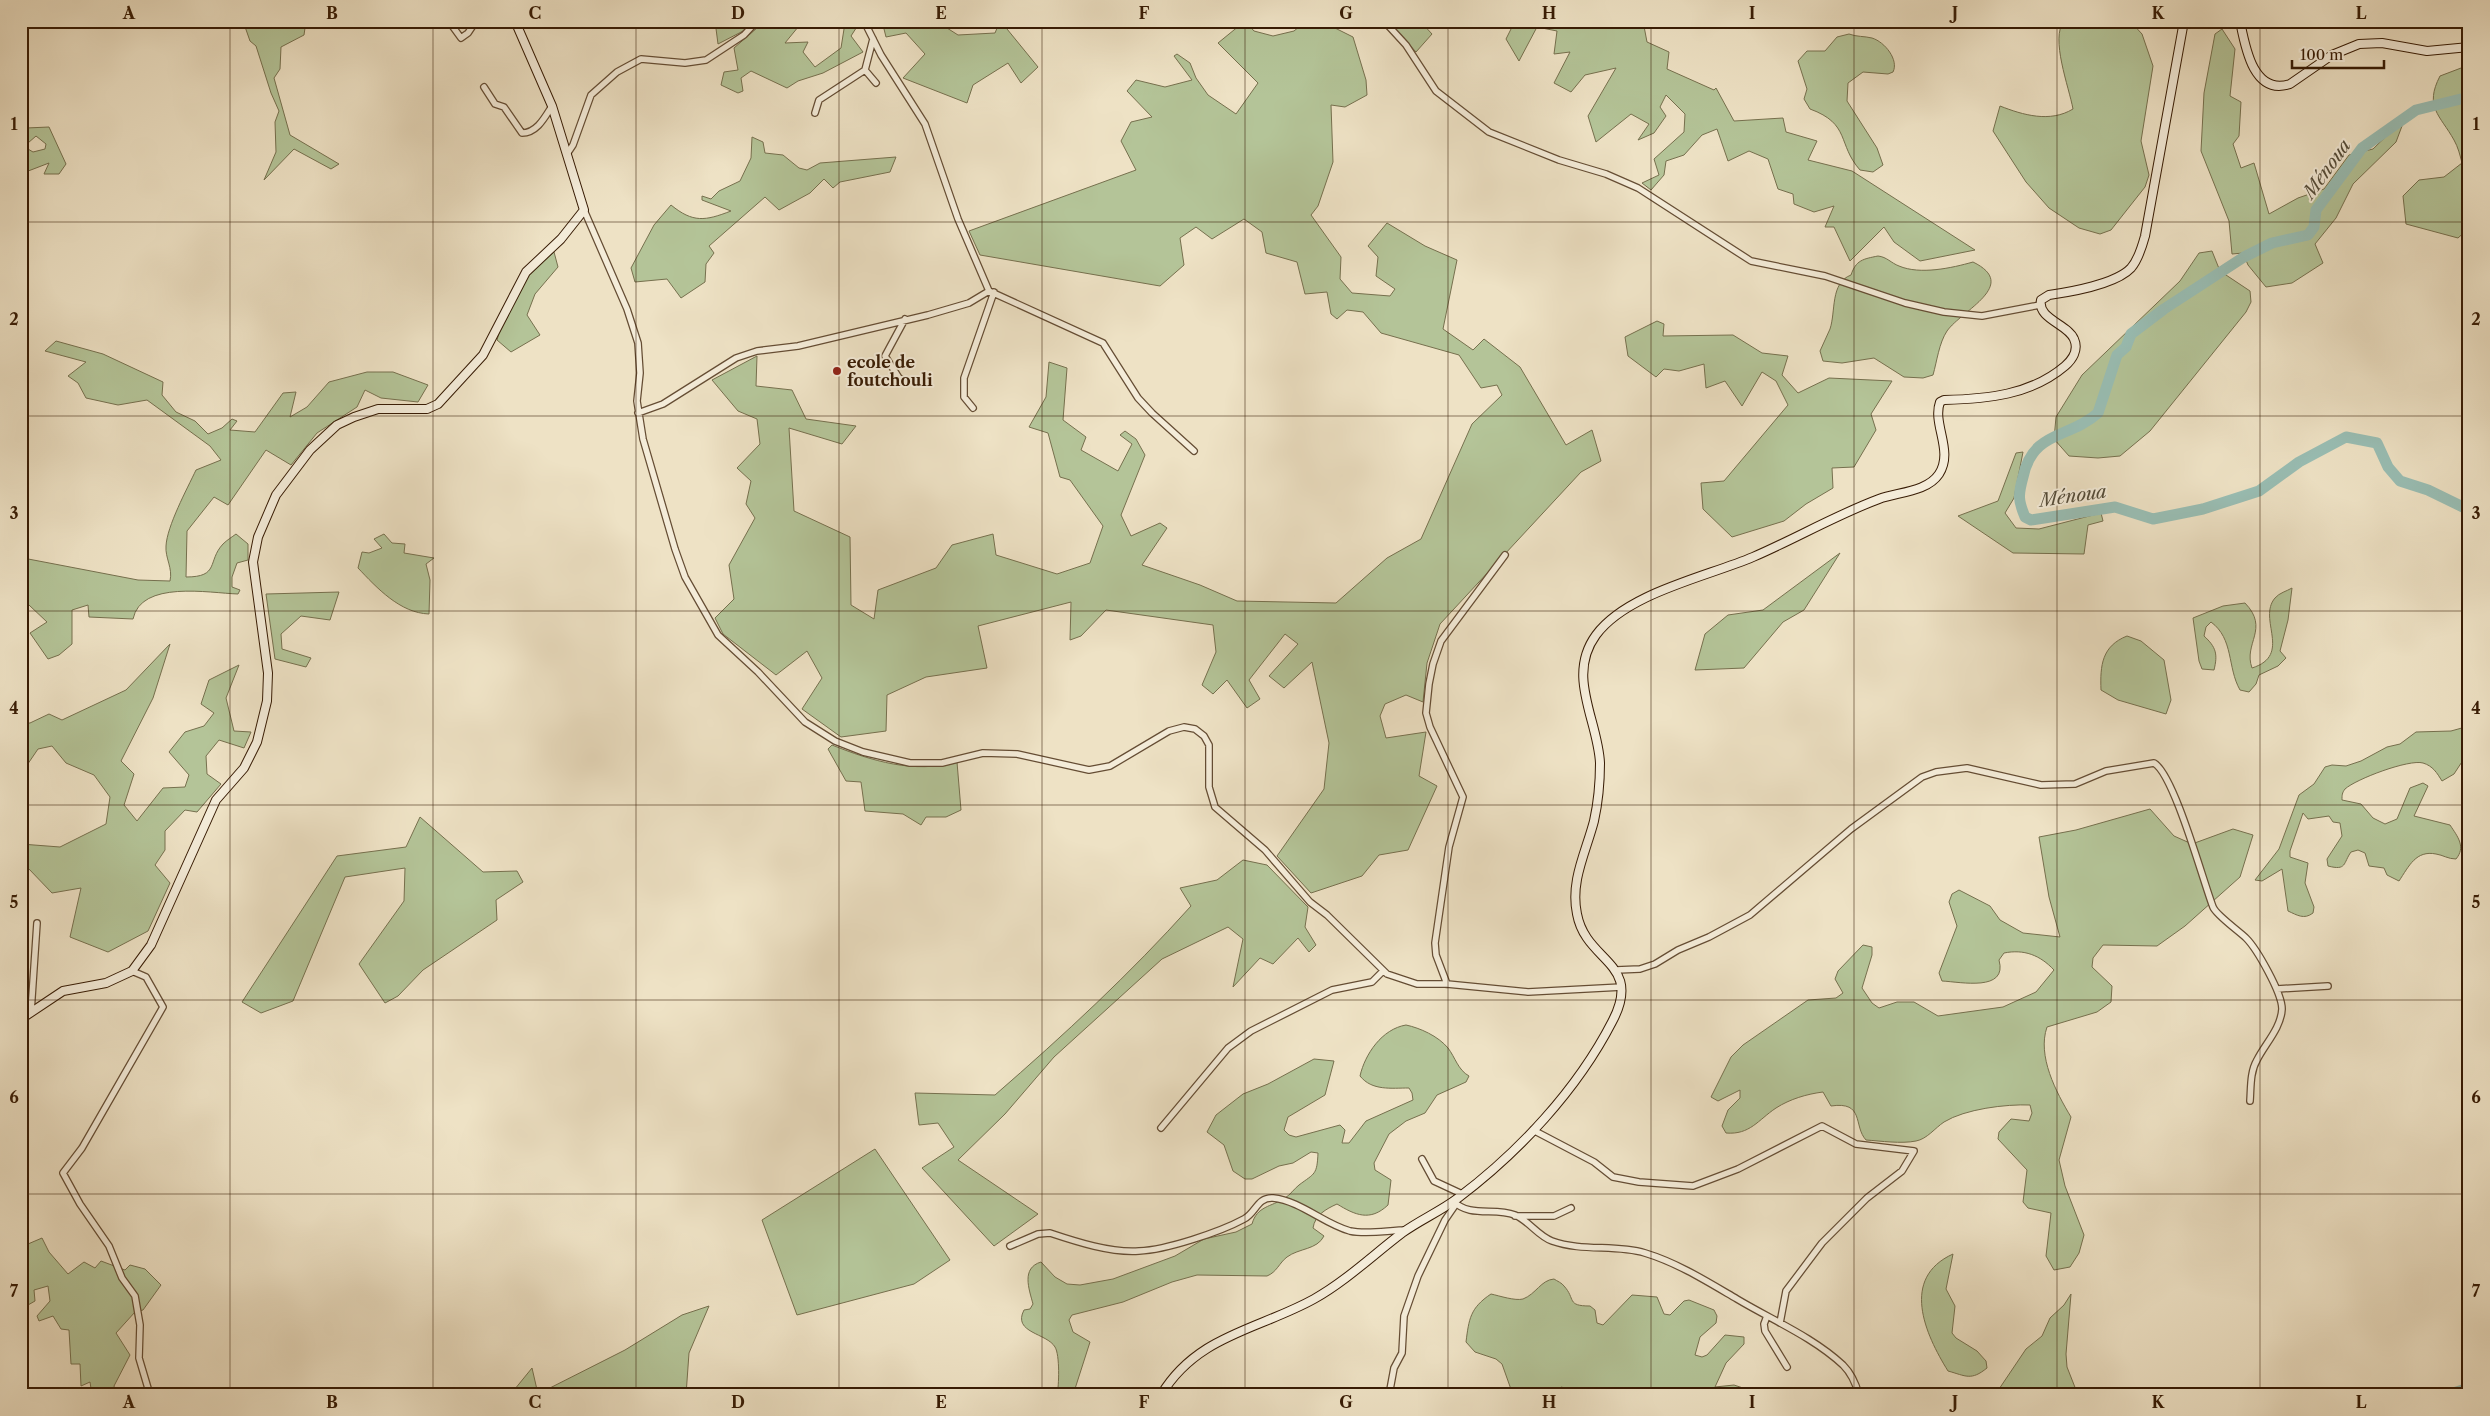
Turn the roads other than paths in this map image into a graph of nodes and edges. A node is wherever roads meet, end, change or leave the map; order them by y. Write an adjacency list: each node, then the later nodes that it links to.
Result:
1 (452, 21): 2 (street)
2 (476, 21)
3 (515, 21): 14 (street)
4 (757, 21): 16 (street)
5 (864, 21): 9 (street)
6 (1384, 21): 19 (street)
7 (2184, 21): 19 (street)
8 (2240, 21): 10 (street)
9 (874, 39): 11 (street); 18 (street)
10 (2469, 47)
11 (865, 70): 12 (street); 15 (street)
12 (876, 83)
13 (484, 87): 14 (street)
14 (552, 106): 16 (street)
15 (815, 113)
16 (567, 154): 17 (street)
17 (584, 210): 23 (street); 28 (street)
18 (992, 292): 20 (street); 22 (street); 24 (street)
19 (2040, 305): 27 (street)
20 (905, 319): 21 (street); 23 (street)
21 (905, 381)
22 (973, 408)
23 (638, 413): 29 (street)
24 (1194, 451)
25 (1505, 555): 30 (street)
26 (37, 923): 34 (street)
27 (1616, 970): 32 (street); 33 (street)
28 (132, 971): 34 (street); 49 (street)
29 (1383, 972): 30 (street); 37 (street)
30 (1447, 984): 32 (street)
31 (2328, 986): 33 (street)
32 (1622, 987): 38 (street)
33 (2278, 989): 36 (street)
34 (31, 1012): 35 (street)
35 (21, 1019)
36 (2250, 1101)
37 (1161, 1128)
38 (1533, 1130): 40 (street); 47 (street)
39 (1422, 1159): 40 (street)
40 (1462, 1194): 41 (street)
41 (1455, 1203): 43 (street); 44 (street); 51 (street)
42 (1570, 1208): 43 (street)
43 (1515, 1216): 46 (street)
44 (1407, 1230): 45 (street); 50 (street)
45 (1010, 1246)
46 (1766, 1316): 47 (street); 48 (street)
47 (1780, 1323): 52 (street)
48 (1787, 1367)
49 (150, 1395)
50 (1162, 1395)
51 (1389, 1395)
52 (1859, 1395)

